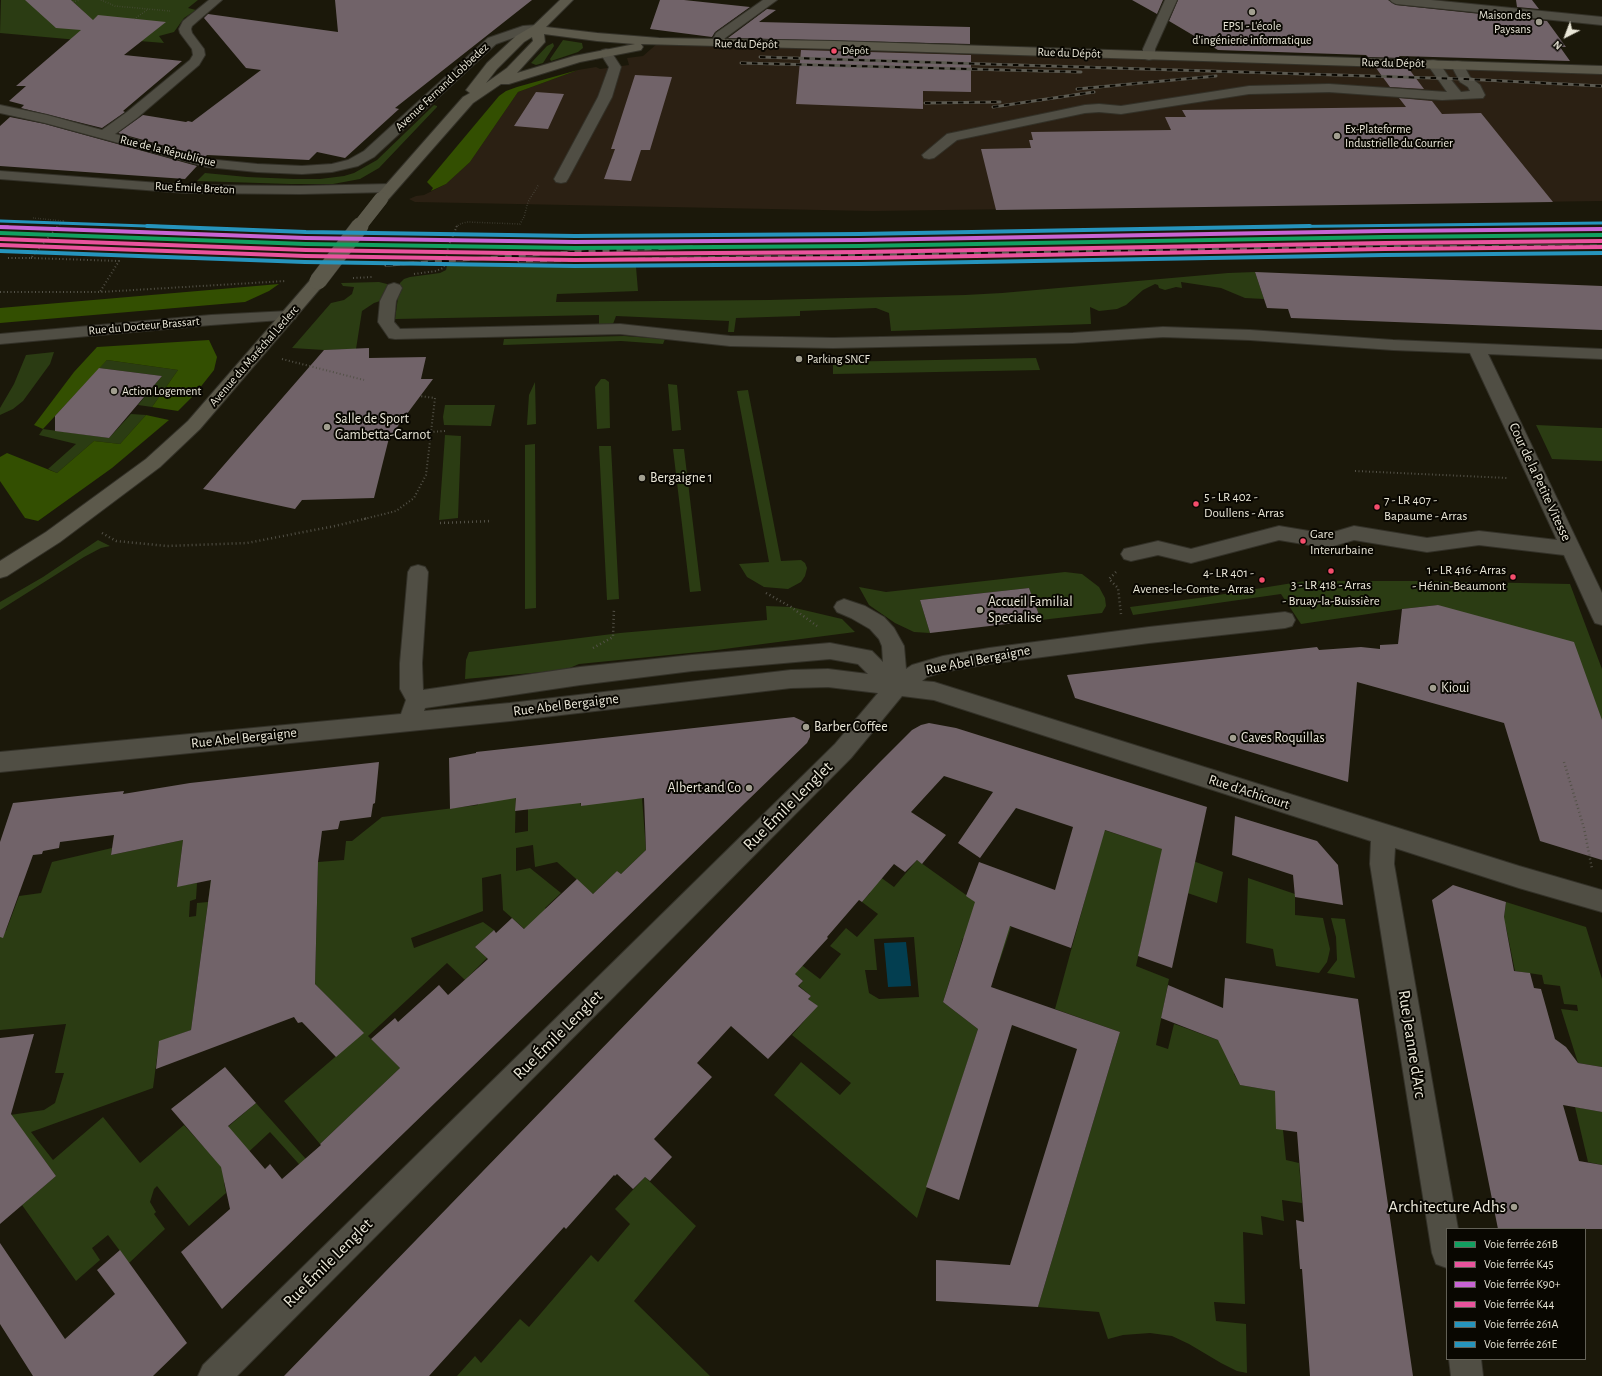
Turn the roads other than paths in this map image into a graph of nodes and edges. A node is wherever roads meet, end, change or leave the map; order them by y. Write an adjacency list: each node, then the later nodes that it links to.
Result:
1 (216, 0): 21 (street)
2 (568, 0): 7 (main road); 8 (main road)
3 (772, 0): 10 (street)
4 (1171, 0): 12 (street)
5 (1396, 0): 6 (street)
6 (1602, 21)
7 (537, 29): 8 (main road, Rue du Dépôt); 17 (main road, Avenue du Maréchal Leclerc); 19 (main road, Avenue du Maréchal Leclerc); 23 (street, Avenue Fernand Lobbedez)
8 (597, 37): 9 (main road, Rue du Dépôt); 13 (main road)
9 (659, 42): 10 (main road, Rue du Dépôt); 11 (main road)
10 (717, 43): 12 (main road, Rue du Dépôt)
11 (606, 53): 13 (main road); 25 (street)
12 (1149, 56): 14 (main road, Rue du Dépôt)
13 (578, 59): 17 (main road)
14 (1433, 64): 15 (main road, Rue du Dépôt); 18 (street)
15 (1456, 65): 16 (main road, Rue du Dépôt); 18 (street)
16 (1602, 70)
17 (495, 83): 19 (main road, Avenue du Maréchal Leclerc)
18 (1457, 95): 22 (street)
19 (468, 100): 26 (main road, Avenue du Maréchal Leclerc)
20 (0, 109): 21 (street, Rue de la République)
21 (104, 135): 23 (street, Rue de la République)
22 (929, 155)
23 (361, 159)
24 (0, 175): 26 (street, Rue Émile Breton)
25 (561, 179)
26 (386, 194): 28 (main road, Avenue du Maréchal Leclerc, bridge)
27 (392, 284): 30 (street)
28 (289, 316): 29 (street, Rue du Docteur Brassart); 34 (main road, Avenue du Maréchal Leclerc)
29 (0, 339)
30 (1476, 348): 31 (street); 32 (street, Cour de la Petite Vitesse)
31 (1602, 354)
32 (1572, 549): 33 (street); 37 (street, Cour de la Petite Vitesse)
33 (1131, 554)
34 (0, 571)
35 (418, 572): 40 (street)
36 (844, 607): 39 (street)
37 (1602, 617)
38 (1285, 620): 39 (street, Rue Abel Bergaigne)
39 (896, 687): 40 (street); 41 (street, Rue Abel Bergaigne); 43 (street, Rue d'Achicourt); 47 (street, Rue Émile Lenglet)
40 (417, 700): 41 (street)
41 (406, 721): 42 (street, Rue Abel Bergaigne)
42 (0, 762)
43 (1384, 834): 44 (street, Rue d'Achicourt); 45 (street, Rue Jeanne d'Arc)
44 (1600, 901)
45 (1446, 1247)
46 (1465, 1360): 48 (street)
47 (214, 1376)
48 (1468, 1376)

